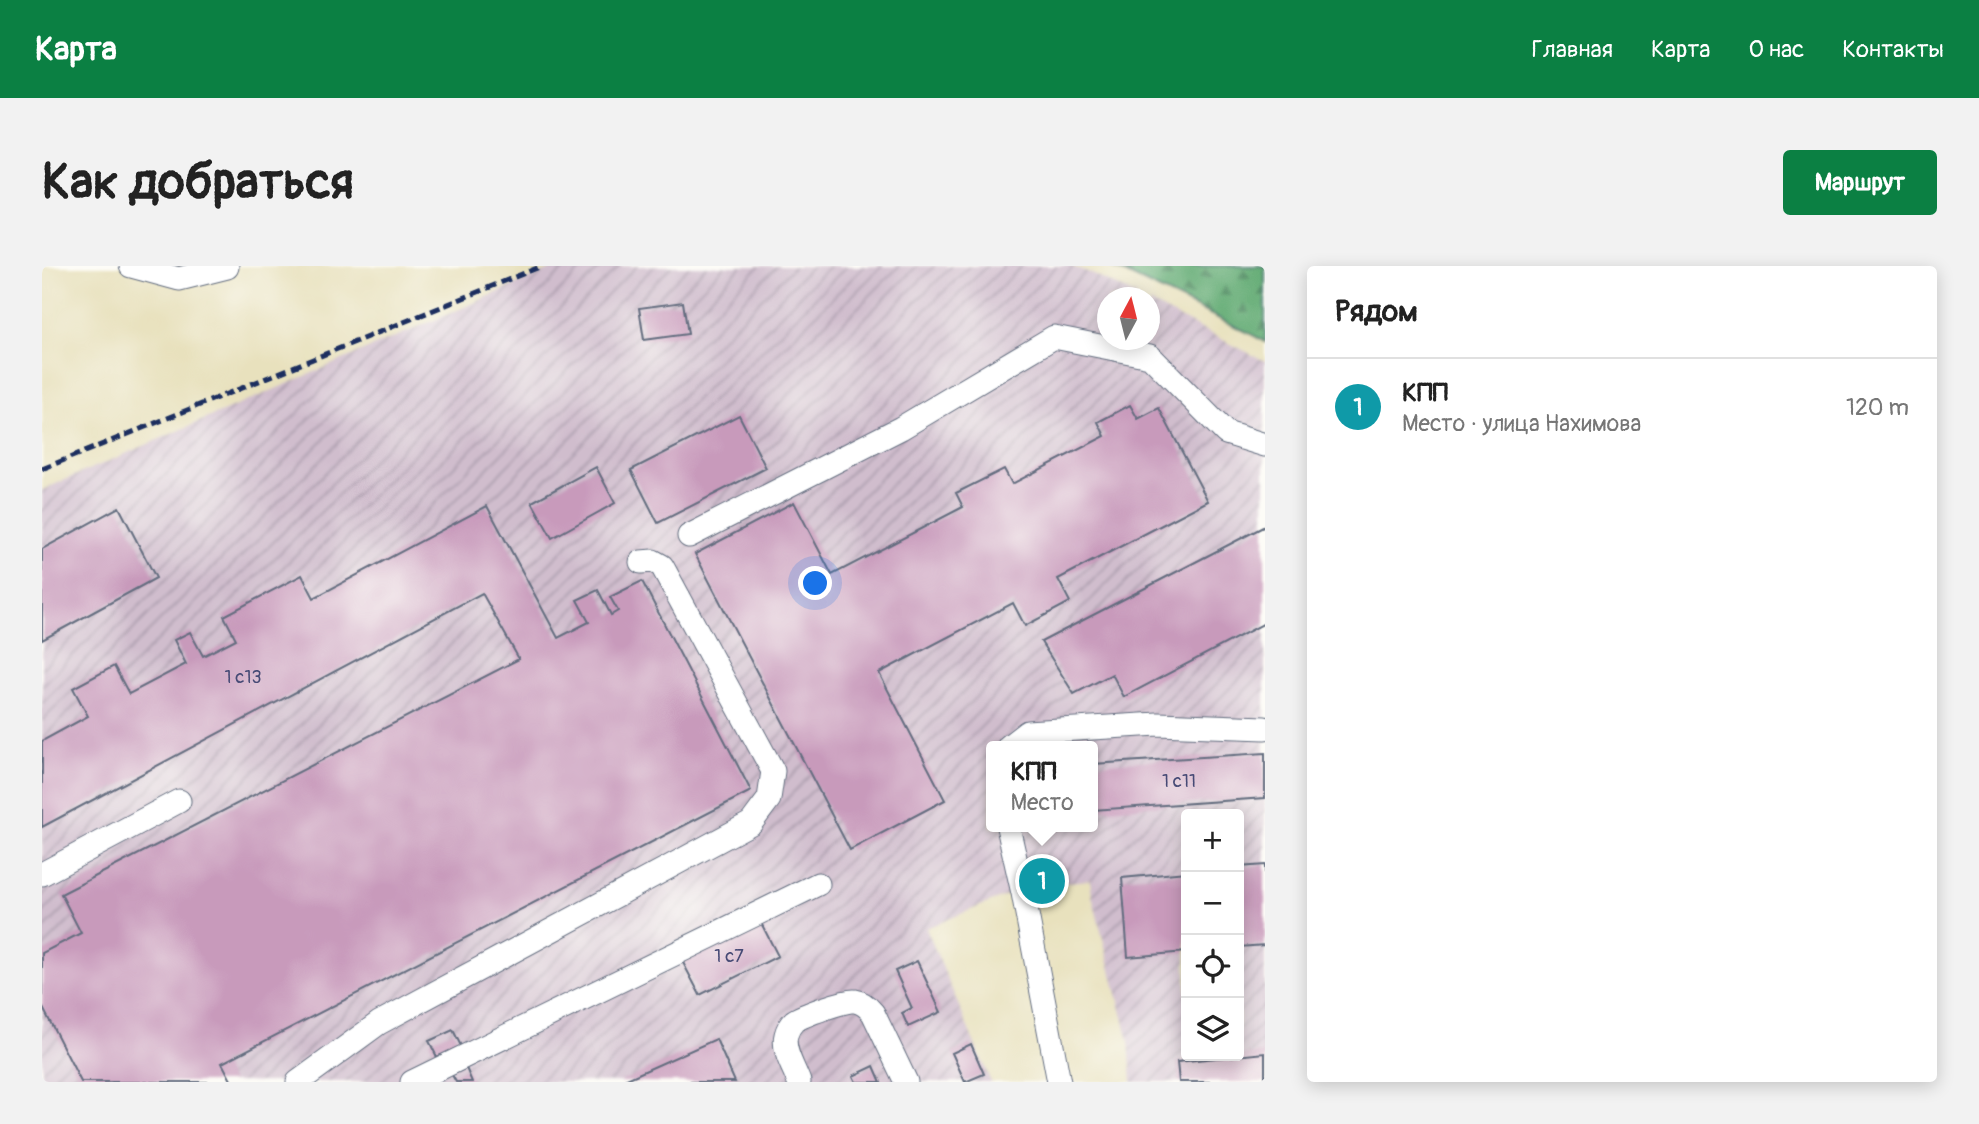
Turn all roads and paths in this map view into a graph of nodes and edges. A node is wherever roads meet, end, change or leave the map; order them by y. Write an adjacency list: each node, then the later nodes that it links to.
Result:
1 (131, 266): 2 (street)
2 (227, 267)
3 (1265, 445): 4 (street)
4 (689, 536)
5 (641, 562): 12 (street)
6 (1265, 728): 7 (street)
7 (1015, 741)
8 (178, 801): 10 (street)
9 (1009, 832): 16 (street)
10 (42, 874)
11 (818, 884): 13 (street)
12 (298, 1082)
13 (412, 1082)
14 (799, 1082): 15 (street)
15 (906, 1082)
16 (1059, 1082)

